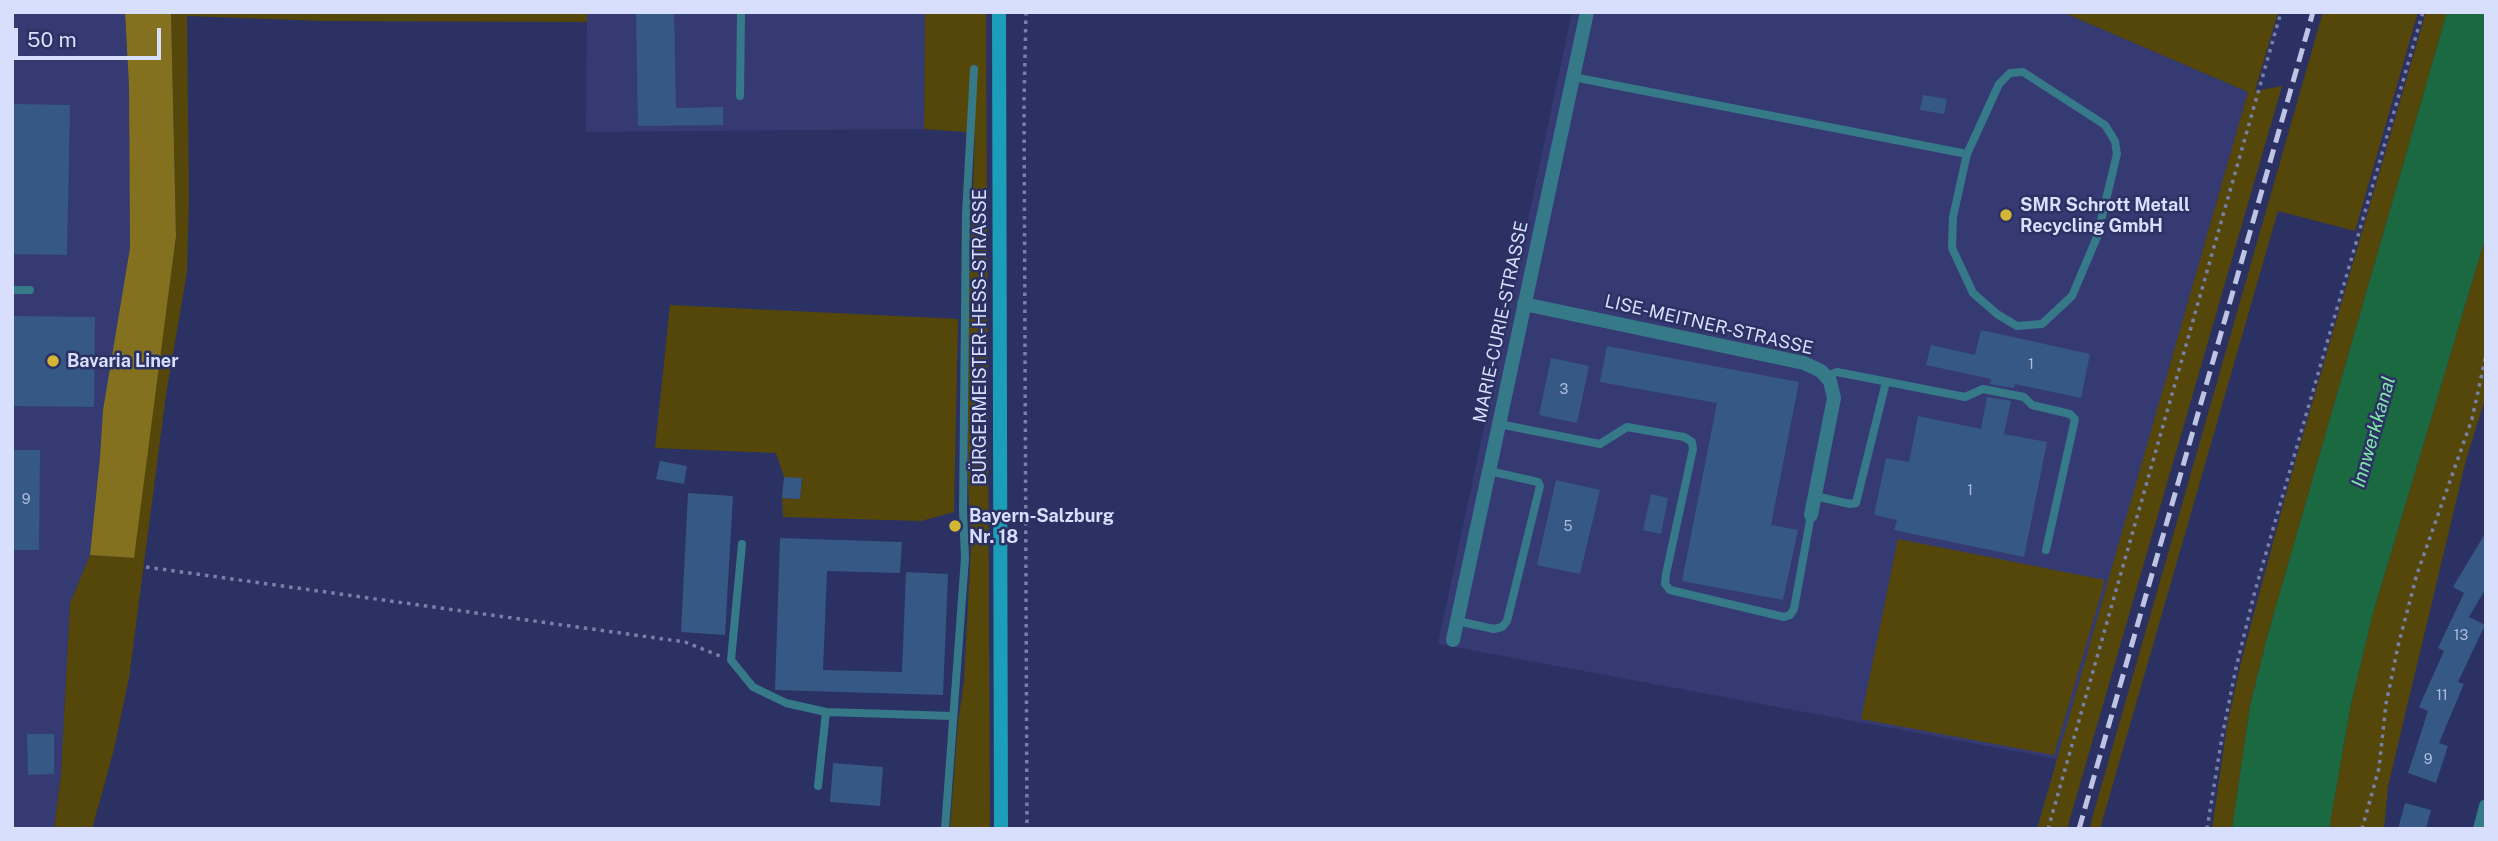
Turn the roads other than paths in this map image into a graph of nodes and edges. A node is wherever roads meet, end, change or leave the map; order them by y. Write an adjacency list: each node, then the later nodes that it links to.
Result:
1 (741, 12): 6 (lane)
2 (999, 12): 25 (main road, BÜRGERMEISTER-HESS-STRASSE)
3 (1587, 12): 5 (street, MARIE-CURIE-STRASSE)
4 (974, 69): 22 (lane)
5 (1573, 78): 7 (lane); 10 (street, MARIE-CURIE-STRASSE)
6 (740, 96)
7 (1967, 154): 7 (lane)
8 (12, 290): 9 (lane)
9 (30, 290)
10 (1524, 304): 11 (street, LISE-MEITNER-STRASSE); 13 (street, MARIE-CURIE-STRASSE)
11 (1826, 376): 12 (lane); 15 (street, LISE-MEITNER-STRASSE)
12 (1886, 382): 15 (lane); 18 (lane)
13 (1499, 424): 14 (street, MARIE-CURIE-STRASSE); 16 (lane)
14 (1489, 471): 19 (street, MARIE-CURIE-STRASSE); 19 (lane)
15 (1815, 496): 16 (street, LISE-MEITNER-STRASSE)
16 (1811, 515)
17 (742, 544): 21 (lane)
18 (2046, 550)
19 (1457, 621): 20 (street, MARIE-CURIE-STRASSE)
20 (1453, 640)
21 (826, 712): 22 (lane); 23 (lane)
22 (953, 716): 24 (lane)
23 (818, 786)
24 (945, 829)
25 (1000, 829)

